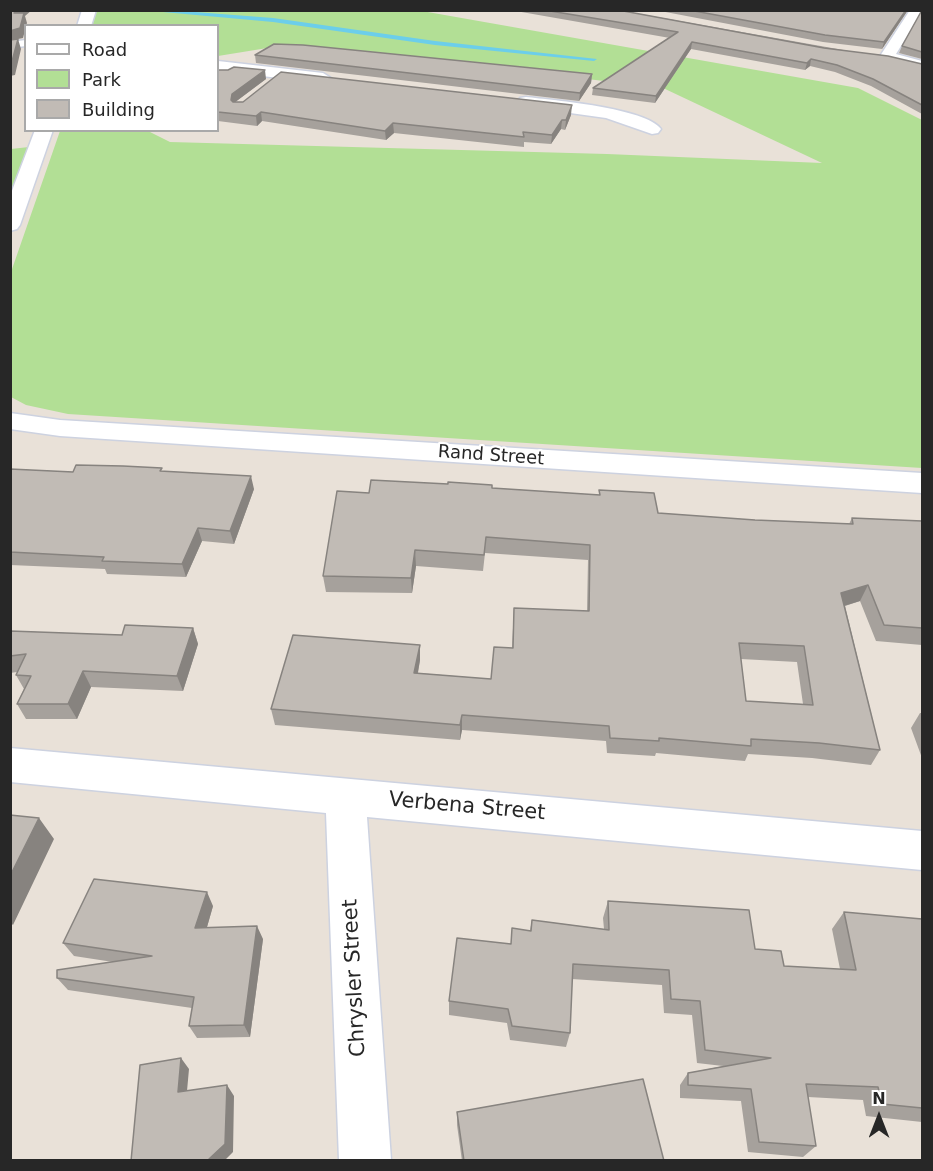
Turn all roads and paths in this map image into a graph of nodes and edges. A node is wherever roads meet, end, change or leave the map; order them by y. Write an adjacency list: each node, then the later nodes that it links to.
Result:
1 (917, 10): 3 (street)
2 (219, 66): 4 (street)
3 (922, 66)
4 (282, 73): 5 (street); 6 (lane)
5 (341, 80)
6 (265, 87)
7 (506, 100): 8 (street)
8 (652, 129)
9 (43, 132): 10 (street)
10 (10, 225)
11 (10, 421): 12 (street, Rand Street)
12 (60, 428): 13 (street, Rand Street); 14 (street, Rand Street)
13 (10, 432)
14 (922, 483)
15 (10, 765): 16 (street, Verbena Street)
16 (345, 796): 17 (street, Verbena Street); 18 (street, Chrysler Street)
17 (922, 851)
18 (365, 1161)

